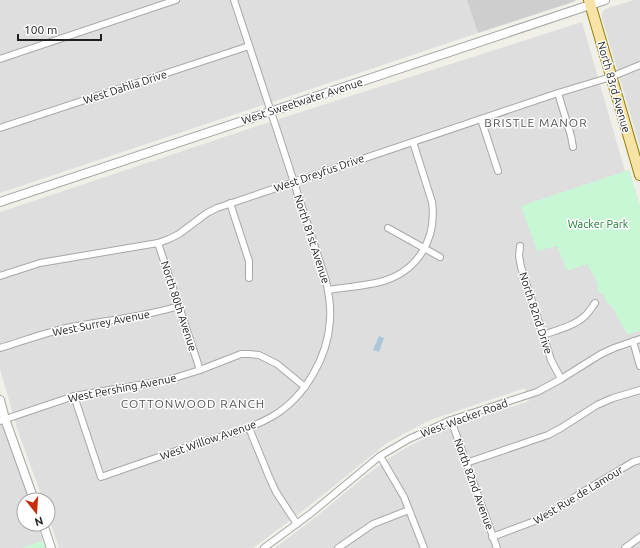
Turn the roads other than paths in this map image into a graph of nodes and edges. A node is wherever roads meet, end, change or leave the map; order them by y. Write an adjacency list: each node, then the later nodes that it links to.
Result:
1 (176, 0): 6 (street)
2 (234, 0): 5 (street, North 81st Avenue)
3 (605, 0): 4 (street, West Sweetwater Avenue)
4 (590, 2): 8 (main road, North 83rd Avenue); 10 (street, West Sweetwater Avenue)
5 (249, 46): 10 (street, North 81st Avenue); 12 (street, West Dahlia Drive)
6 (0, 59)
7 (640, 66): 8 (street, West Dreyfus Drive)
8 (611, 77): 9 (street, West Dreyfus Drive); 16 (main road, North 83rd Avenue)
9 (558, 93): 11 (street, West Dreyfus Drive); 14 (street)
10 (271, 111): 17 (street, North 81st Avenue); 18 (street, West Sweetwater Avenue)
11 (481, 119): 13 (street, West Dreyfus Drive); 15 (street)
12 (0, 128)
13 (412, 142): 17 (street, West Dreyfus Drive); 23 (street)
14 (573, 147)
15 (498, 171)
16 (640, 175)
17 (294, 182): 19 (street, West Dreyfus Drive); 27 (street, North 81st Avenue)
18 (0, 202)
19 (230, 203): 21 (street, West Dreyfus Drive); 26 (street)
20 (388, 228): 23 (street)
21 (158, 243): 25 (street, West Dreyfus Drive); 29 (street, North 80th Avenue)
22 (520, 246): 30 (street, North 82nd Drive)
23 (425, 248): 24 (street); 27 (street)
24 (440, 256)
25 (0, 276)
26 (249, 278)
27 (328, 290): 37 (street, North 81st Avenue)
28 (595, 303): 30 (street)
29 (179, 306): 33 (street, West Surrey Avenue); 35 (street, North 80th Avenue)
30 (543, 335): 36 (street, North 82nd Drive)
31 (640, 339): 32 (street, West Wacker Road)
32 (633, 341): 34 (street); 36 (street, West Wacker Road)
33 (0, 348)
34 (640, 366)
35 (200, 370): 37 (street, West Pershing Avenue); 39 (street, West Pershing Avenue)
36 (561, 378): 42 (street, West Wacker Road)
37 (305, 387): 43 (street, West Willow Avenue)
38 (640, 390): 46 (street)
39 (74, 396): 41 (street, West Pershing Avenue); 43 (street, West Willow Avenue)
40 (0, 400): 41 (street)
41 (3, 420): 47 (street)
42 (451, 420): 44 (street, West Wacker Road); 46 (street, North 82nd Avenue)
43 (249, 428): 49 (street)
44 (380, 456): 48 (street); 49 (street, West Wacker Road)
45 (640, 460): 51 (street, West Rue de Lamour)
46 (466, 463): 51 (street, North 82nd Avenue)
47 (31, 492)
48 (409, 510): 55 (street); 56 (street)
49 (297, 524): 54 (street, West Wacker Road)
50 (46, 532): 53 (street)
51 (492, 537): 57 (street, North 82nd Avenue)
52 (640, 537): 58 (street)
53 (51, 548)
54 (264, 548)
55 (338, 548)
56 (424, 548)
57 (496, 548)
58 (625, 548)

